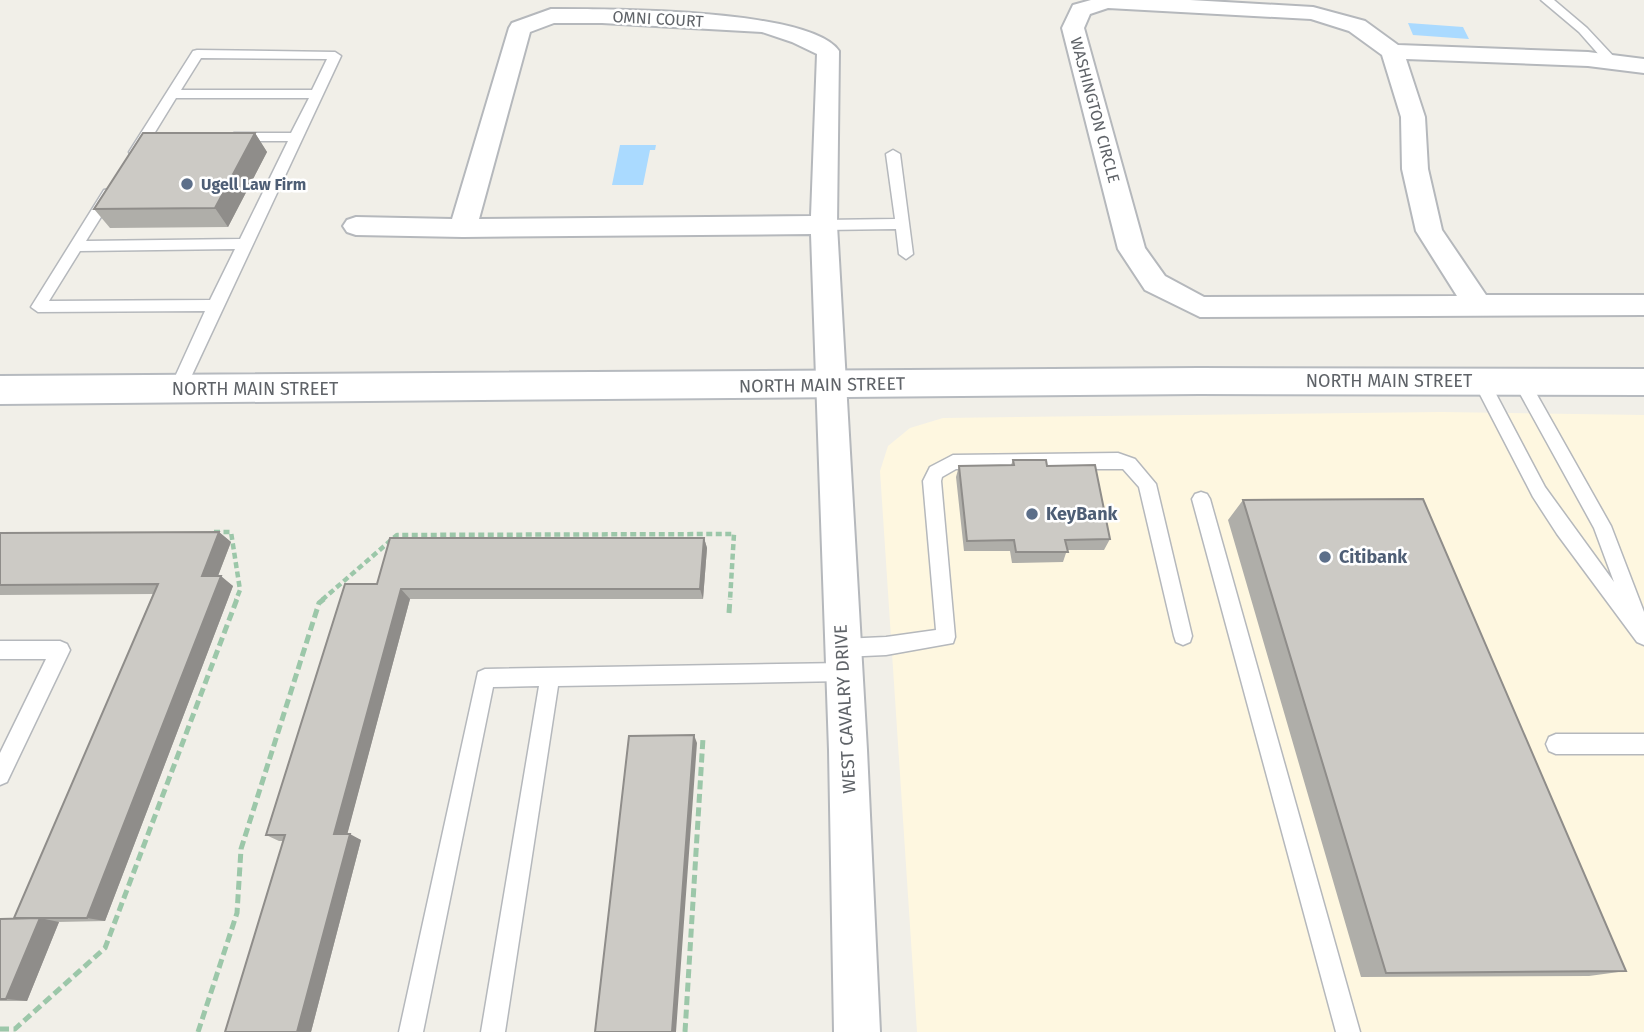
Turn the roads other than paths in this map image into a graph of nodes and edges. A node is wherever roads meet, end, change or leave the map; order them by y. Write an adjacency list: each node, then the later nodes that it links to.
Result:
1 (1548, 0): 3 (lane)
2 (1392, 52): 3 (street); 19 (street); 19 (street, WASHINGTON CIRCLE)
3 (1612, 62): 4 (street)
4 (1644, 66)
5 (172, 94): 6 (lane); 6 (lane); 15 (lane)
6 (318, 94): 7 (lane)
7 (297, 136): 8 (lane); 14 (lane)
8 (214, 137)
9 (893, 154): 10 (lane)
10 (902, 224): 11 (lane); 16 (lane)
11 (824, 225): 13 (street); 13 (street, OMNI COURT); 23 (street, OMNI COURT)
12 (356, 226): 13 (street)
13 (463, 228)
14 (245, 244): 15 (lane); 17 (lane)
15 (76, 246): 17 (lane)
16 (906, 254)
17 (215, 305): 25 (lane)
18 (1644, 305): 19 (street, WASHINGTON CIRCLE)
19 (1479, 307)
20 (1481, 381): 21 (street, NORTH MAIN STREET); 23 (street, NORTH MAIN STREET); 27 (lane)
21 (1521, 381): 22 (street, NORTH MAIN STREET); 27 (lane)
22 (1644, 382)
23 (832, 385): 25 (street, NORTH MAIN STREET); 30 (street, WEST CAVALRY DRIVE)
24 (0, 390): 25 (street, NORTH MAIN STREET)
25 (177, 390)
26 (1202, 499): 38 (lane)
27 (1644, 635)
28 (1183, 636): 30 (lane)
29 (0, 650): 34 (lane)
30 (843, 660): 31 (lane); 37 (street, WEST CAVALRY DRIVE)
31 (550, 677): 35 (lane); 36 (lane)
32 (1556, 744): 33 (lane)
33 (1644, 744)
34 (0, 775)
35 (411, 1032)
36 (493, 1032)
37 (857, 1032)
38 (1348, 1032)

